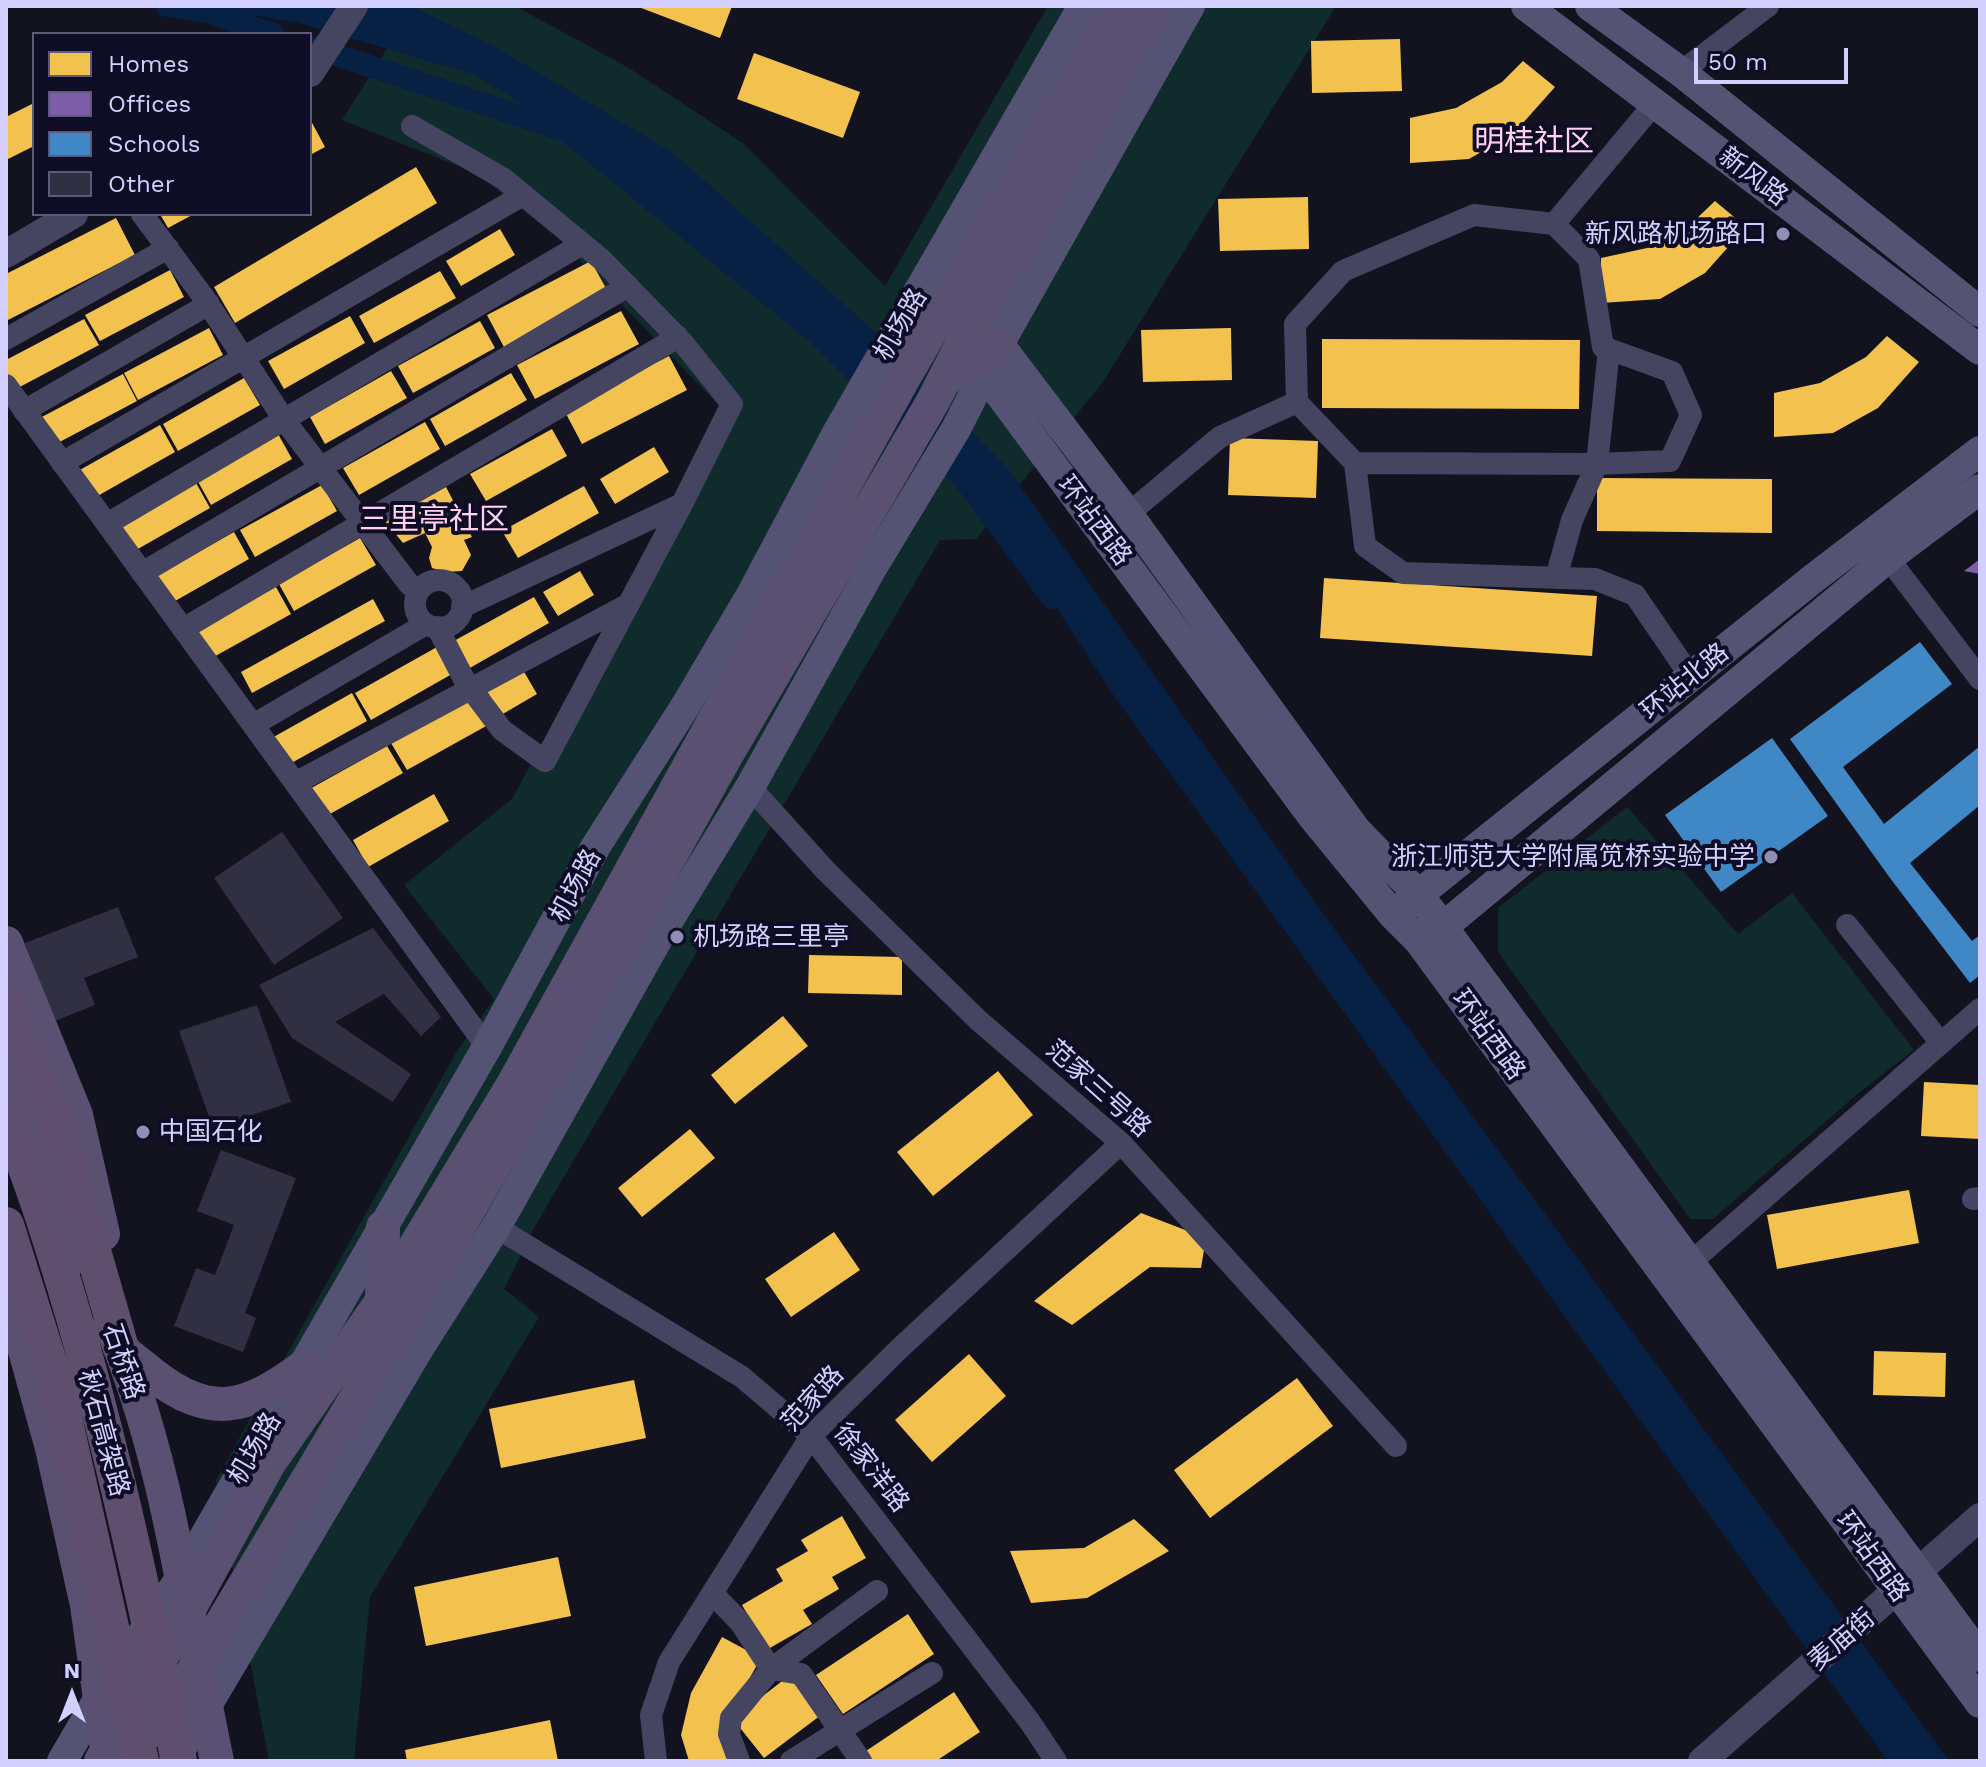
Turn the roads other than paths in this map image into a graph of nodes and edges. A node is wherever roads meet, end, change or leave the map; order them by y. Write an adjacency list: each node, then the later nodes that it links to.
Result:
1 (354, 6): 9 (street)
2 (1083, 6): 29 (main road, 机场路)
3 (1119, 6): 29 (main road, 机场路)
4 (1155, 6): 31 (main road)
5 (1190, 6): 28 (main road)
6 (1526, 6): 11 (main road, 新风路)
7 (1590, 6): 10 (main road, 新风路)
8 (1768, 6): 10 (street)
9 (312, 70)
10 (1681, 72): 22 (main road, 新风路)
11 (1655, 103): 16 (street); 26 (main road, 新风路)
12 (412, 126): 13 (street)
13 (523, 195): 17 (street); 27 (street)
14 (71, 216): 19 (street)
15 (144, 216): 18 (street)
16 (1554, 224): 25 (street); 32 (street)
17 (582, 244): 20 (street); 34 (street)
18 (168, 248): 21 (street); 24 (street)
19 (6, 254)
20 (628, 286): 23 (street); 40 (street)
21 (209, 304): 27 (street); 33 (street)
22 (1980, 312)
23 (678, 337): 42 (street); 45 (street)
24 (6, 339)
25 (1609, 349): 39 (street); 39 (street)
26 (1980, 350)
27 (244, 357): 34 (street); 37 (street)
28 (992, 359): 31 (main road); 43 (main road, 环站西路); 59 (main road); 61 (main road, 环站西路)
29 (893, 368): 35 (main road, 机场路)
30 (6, 385): 33 (street)
31 (937, 392): 89 (main road)
32 (1297, 402): 38 (street); 43 (street)
33 (24, 411): 37 (street)
34 (285, 421): 40 (street); 44 (street)
35 (850, 442): 68 (main road, 机场路); 77 (main road, 机场路)
36 (1980, 451): 54 (main road, 环站北路)
37 (62, 463): 44 (street)
38 (1355, 463): 39 (street); 48 (street)
39 (1597, 464): 48 (street)
40 (321, 469): 45 (street); 47 (street)
41 (1980, 489): 46 (main road, 环站北路)
42 (682, 504): 50 (street); 51 (street)
43 (1128, 514): 60 (main road, 环站西路)
44 (107, 524): 47 (street)
45 (363, 524): 49 (street); 53 (street)
46 (1888, 558): 55 (street); 63 (main road, 环站北路)
47 (142, 573): 53 (street)
48 (1556, 578): 54 (street)
49 (418, 591): 51 (street); 52 (street)
50 (629, 604): 56 (street); 56 (street)
51 (462, 607): 52 (street)
52 (432, 626): 56 (street); 57 (street)
53 (183, 629): 57 (street)
54 (1691, 677): 60 (main road, 环站北路)
55 (1980, 679)
56 (471, 689): 58 (street)
57 (253, 725): 58 (street)
58 (295, 783): 68 (street)
59 (750, 787): 71 (street, 范家三号路); 74 (main road)
60 (1418, 894): 61 (main road, 环站北路); 63 (main road, 环站西路)
61 (1393, 915): 63 (main road, 环站西路)
62 (1847, 925): 67 (street)
63 (1431, 934): 75 (main road, 环站西路); 84 (main road, 环站西路)
64 (6, 943): 78 (main road)
65 (6, 1007): 78 (highway)
66 (1980, 1009): 67 (street)
67 (1941, 1043): 75 (street)
68 (487, 1047): 73 (main road, 机场路)
69 (6, 1074): 78 (main road, 石桥路)
70 (6, 1112): 98 (highway, 秋石高架路)
71 (1121, 1143): 80 (street, 范家路); 81 (street, 范家三号路)
72 (6, 1225): 96 (highway, 秋石高架路)
73 (383, 1227): 77 (main road); 79 (main road, 机场路)
74 (496, 1227): 80 (street, 徐家洋路); 94 (main road)
75 (1690, 1263): 84 (main road, 环站西路)
76 (6, 1282): 92 (main road)
77 (382, 1301): 87 (main road, 机场路)
78 (121, 1348): 79 (main road); 83 (main road, 石桥路)
79 (302, 1368): 83 (main road, 机场路)
80 (811, 1436): 86 (street, 范家路); 104 (street, 徐家洋路)
81 (1396, 1446)
82 (1980, 1517): 84 (street, 麦庙街)
83 (181, 1577): 87 (main road, 石桥路); 92 (main road, 机场路)
84 (1908, 1583): 88 (main road, 环站西路); 93 (main road, 环站西路); 105 (street, 麦庙街)
85 (877, 1591): 90 (street)
86 (713, 1594): 90 (street); 100 (street, 范家路)
87 (188, 1611): 89 (main road, 石桥路); 96 (main road, 机场路)
88 (1980, 1657)
89 (198, 1663): 94 (main road, 石桥路); 96 (main road)
90 (771, 1669): 95 (street); 101 (street)
91 (932, 1673): 95 (street)
92 (100, 1696): 96 (main road); 97 (main road, 机场路)
93 (1980, 1703)
94 (206, 1707): 98 (main road); 99 (main road, 石桥路)
95 (841, 1730): 102 (street); 103 (street)
96 (119, 1759)
97 (62, 1761)
98 (176, 1761)
99 (217, 1761)
100 (656, 1761)
101 (739, 1761)
102 (791, 1761)
103 (861, 1761)
104 (1056, 1761)
105 (1702, 1761)

